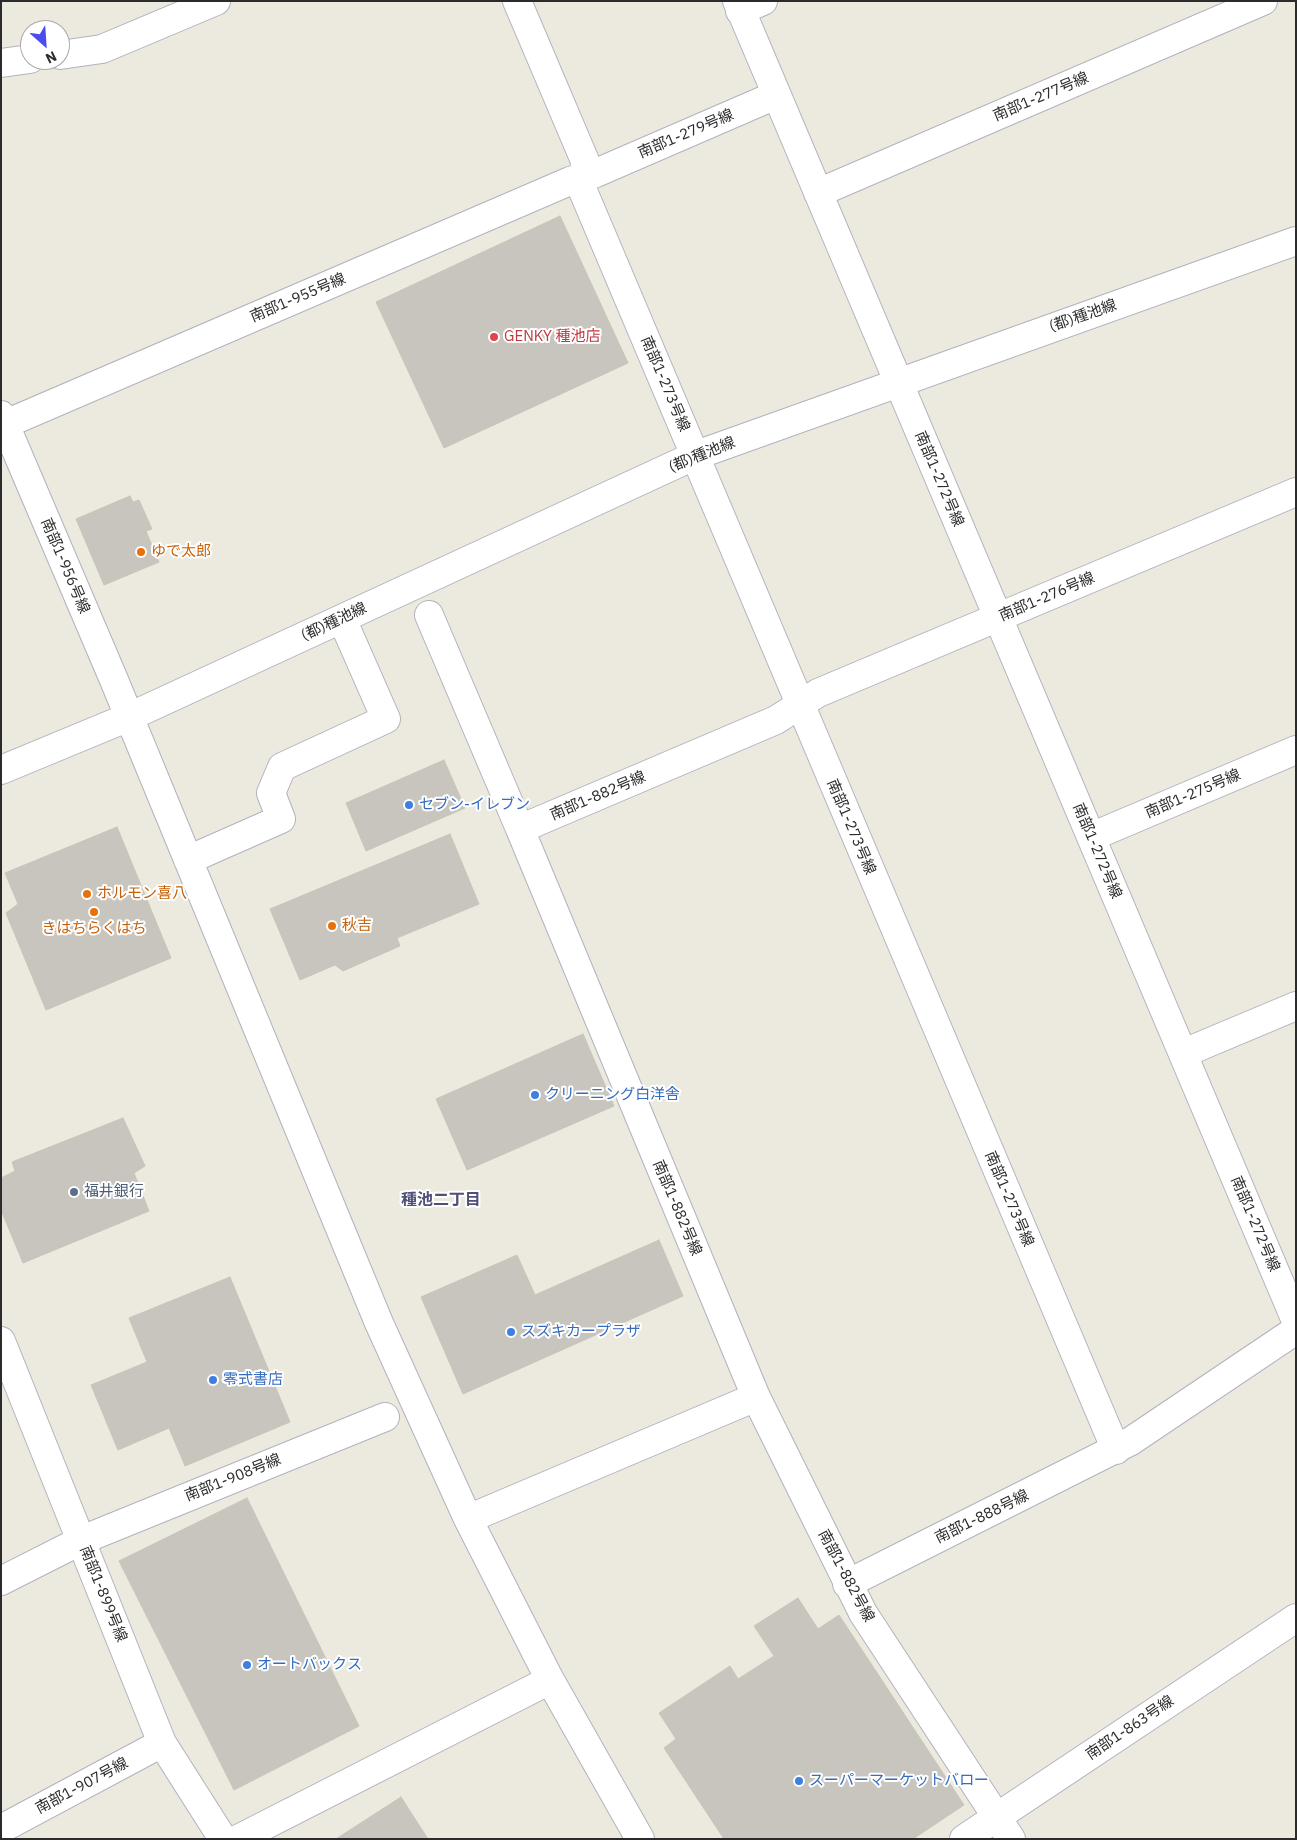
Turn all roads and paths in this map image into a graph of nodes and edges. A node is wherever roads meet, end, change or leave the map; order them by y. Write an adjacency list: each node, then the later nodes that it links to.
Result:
1 (216, 1): 5 (street)
2 (517, 1): 9 (street, 南部1-273号線)
3 (1263, 1): 10 (street, 南部1-277号線)
4 (747, 4): 8 (street, 南部1-272号線)
5 (70, 54)
6 (20, 60): 7 (street)
7 (1, 63)
8 (776, 95): 9 (street, 南部1-279号線); 10 (street, 南部1-272号線)
9 (590, 174): 13 (street, 南部1-955号線); 14 (street, 南部1-273号線)
10 (818, 193): 12 (street, 南部1-272号線)
11 (1296, 241): 12 (street, (都)種池線)
12 (899, 382): 14 (street, (都)種池線); 17 (street, 南部1-272号線)
13 (3, 422): 20 (street, 南部1-956号線)
14 (694, 456): 18 (street, (都)種池線); 19 (street, 南部1-273号線)
15 (1296, 492): 17 (street, 南部1-276号線)
16 (428, 615): 23 (street)
17 (997, 618): 19 (street, 南部1-276号線); 24 (street, 南部1-272号線)
18 (342, 619): 20 (street, (都)種池線); 25 (street)
19 (799, 705): 23 (street, 南部1-882号線); 33 (street, 南部1-273号線)
20 (129, 717): 22 (street, (都)種池線); 25 (street, 南部1-956号線)
21 (1296, 750): 24 (street, 南部1-275号線)
22 (1, 770)
23 (520, 829): 31 (street, 南部1-882号線)
24 (1091, 837): 27 (street, 南部1-272号線)
25 (188, 860): 34 (street, 南部1-956号線)
26 (1296, 1006): 27 (street)
27 (1184, 1053): 28 (street, 南部1-272号線)
28 (1296, 1321)
29 (1296, 1330): 33 (street)
30 (1, 1341): 35 (street, 南部1-899号線)
31 (756, 1397): 34 (street); 37 (street, 南部1-882号線)
32 (385, 1417): 35 (street, 南部1-908号線)
33 (1116, 1450): 37 (street, 南部1-888号線)
34 (468, 1519): 39 (street, 南部1-956号線)
35 (82, 1540): 36 (street, 南部1-908号線); 40 (street, 南部1-899号線)
36 (1, 1581)
37 (848, 1584): 41 (street, 南部1-882号線)
38 (1296, 1618): 41 (street, 南部1-863号線)
39 (550, 1680): 44 (street); 45 (street, 南部1-956号線)
40 (162, 1743): 42 (street, 南部1-907号線); 43 (street, 南部1-899号線)
41 (1004, 1828): 46 (street, 南部1-863号線)
42 (1, 1829)
43 (223, 1839)
44 (238, 1839)
45 (640, 1839)
46 (964, 1839)

